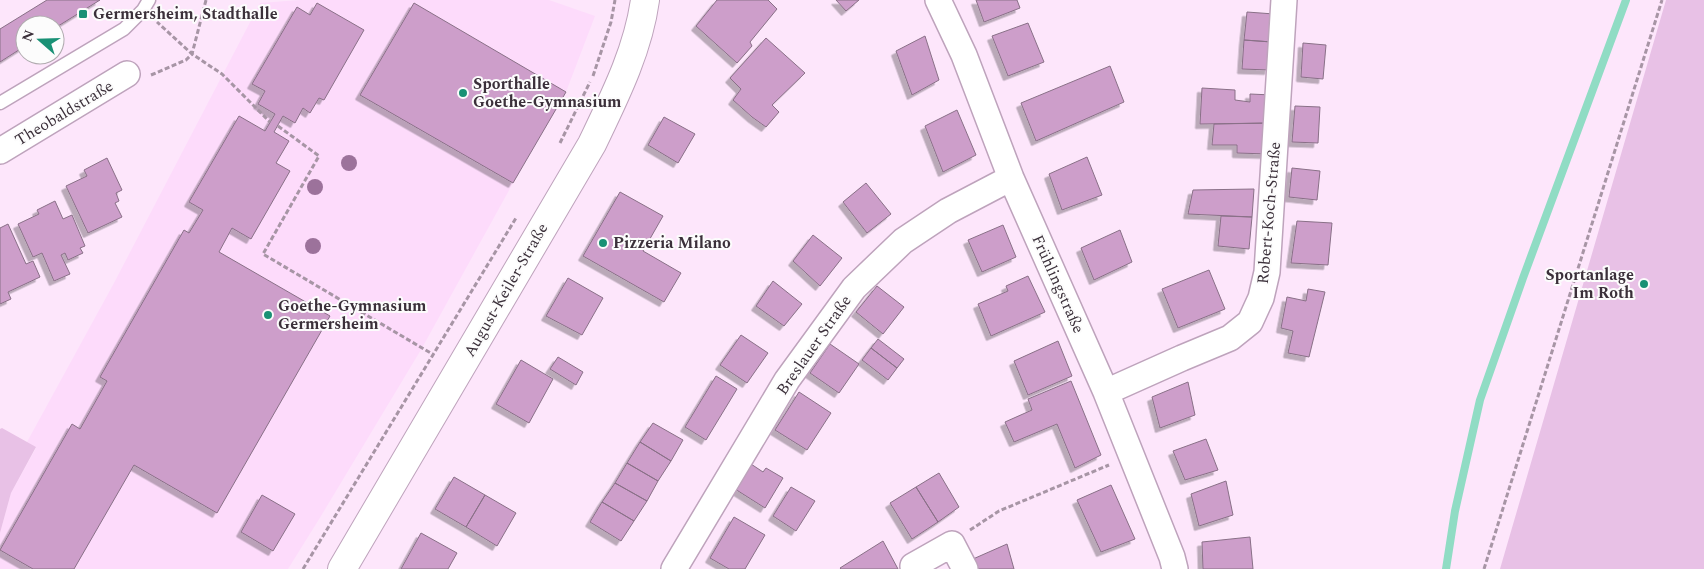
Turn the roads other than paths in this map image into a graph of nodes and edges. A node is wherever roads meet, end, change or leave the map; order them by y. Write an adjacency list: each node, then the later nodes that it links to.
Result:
1 (645, 0): 10 (street, August-Keiler-Straße)
2 (938, 0): 8 (street, Frühlingstraße)
3 (1284, 0): 9 (street, Robert-Koch-Straße)
4 (146, 5): 6 (lane)
5 (127, 74): 7 (street, Theobaldstraße)
6 (0, 102)
7 (0, 151)
8 (1012, 178): 9 (street, Frühlingstraße); 11 (street, Breslauer Straße)
9 (1106, 392): 14 (street, Frühlingstraße)
10 (342, 569)
11 (674, 569)
12 (915, 569): 13 (street)
13 (965, 569)
14 (1176, 569)

